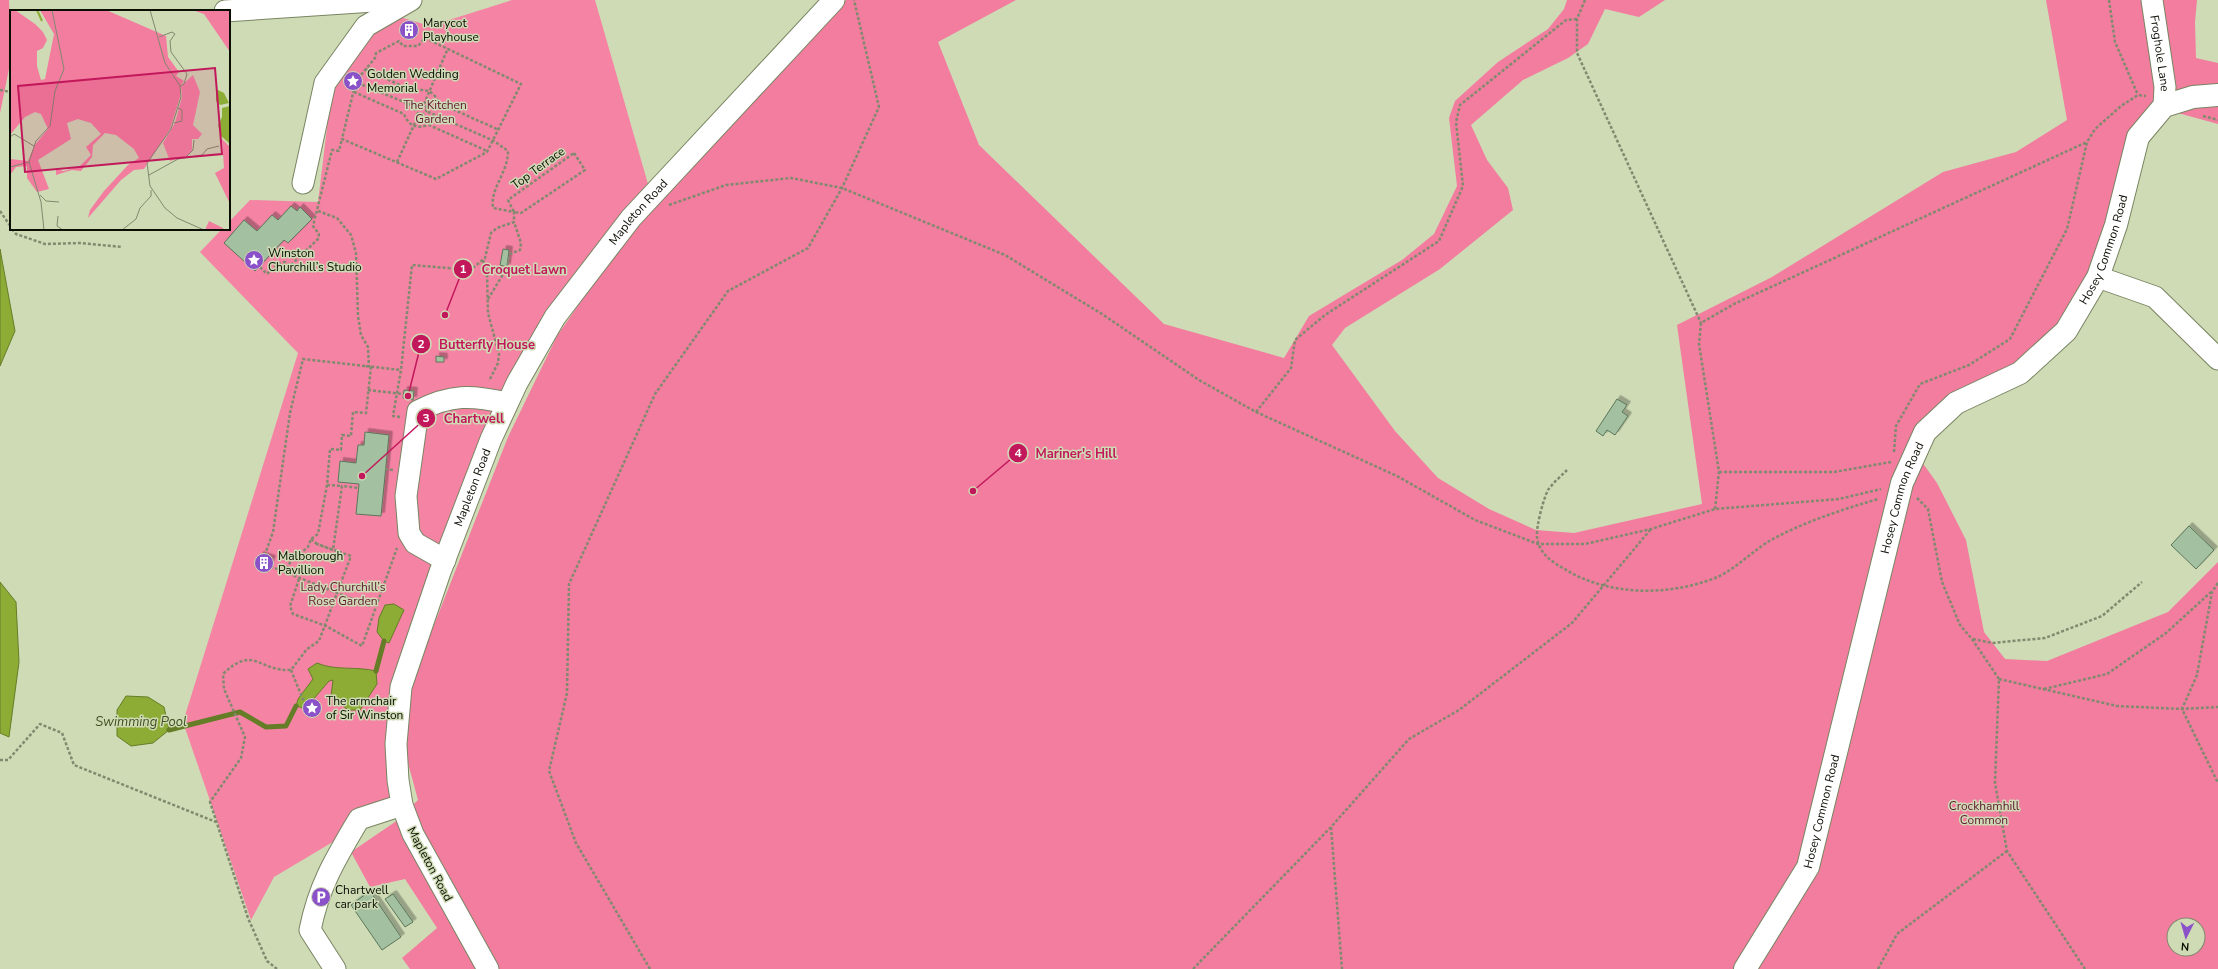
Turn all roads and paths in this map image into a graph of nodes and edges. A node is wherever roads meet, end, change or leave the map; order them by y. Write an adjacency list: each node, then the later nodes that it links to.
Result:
1 (389, 0): 8 (street)
2 (411, 0): 30 (street)
3 (834, 0): 53 (street, Mapleton Road)
4 (854, 0): 31 (path)
5 (1585, 0): 9 (path)
6 (2109, 0): 27 (path)
7 (2152, 0): 19 (street, Froghole Lane)
8 (230, 11)
9 (1577, 19): 44 (path); 54 (path)
10 (448, 48): 11 (path); 14 (path); 24 (path)
11 (365, 69): 12 (path); 14 (path)
12 (355, 80): 16 (path); 20 (path)
13 (0, 90): 15 (path)
14 (429, 91): 18 (path); 24 (path)
15 (10, 92)
16 (353, 92): 23 (path); 25 (path)
17 (2218, 95): 19 (main road)
18 (424, 104): 20 (path); 21 (path)
19 (2164, 106): 42 (main road, Hosey Common Road)
20 (416, 107): 22 (path)
21 (426, 112): 22 (path); 26 (path)
22 (419, 114): 23 (path)
23 (413, 127): 28 (path); 29 (path)
24 (498, 130): 26 (path)
25 (342, 139): 29 (path); 34 (path)
26 (494, 141): 28 (path); 35 (path)
27 (2088, 142): 44 (path); 56 (path)
28 (487, 152): 29 (path)
29 (397, 162)
30 (303, 183)
31 (842, 188): 32 (path); 54 (path); 95 (path)
32 (666, 206)
33 (0, 211): 37 (path)
34 (318, 211): 41 (path); 47 (path)
35 (514, 212): 35 (path, Top Terrace); 36 (path)
36 (514, 222): 40 (path); 43 (path)
37 (10, 225)
38 (13, 230): 39 (path)
39 (122, 247)
40 (483, 260): 43 (path); 48 (path)
41 (260, 266)
42 (2098, 277): 45 (street); 62 (main road, Hosey Common Road)
43 (487, 300): 52 (path)
44 (1701, 323): 58 (path)
45 (2218, 359)
46 (365, 366): 47 (path); 49 (path); 70 (path)
47 (370, 367): 48 (path)
48 (401, 370): 50 (path)
49 (368, 390): 50 (path); 59 (path)
50 (397, 394): 51 (path); 55 (path)
51 (403, 394)
52 (477, 397): 53 (street); 68 (street)
53 (507, 403): 68 (street, Mapleton Road)
54 (1256, 412): 67 (path)
55 (393, 416)
56 (1894, 454)
57 (1567, 470): 67 (path)
58 (1719, 472): 62 (path); 63 (path)
59 (327, 485): 60 (path); 65 (path)
60 (342, 486): 61 (path); 66 (path)
61 (359, 488)
62 (1901, 488): 63 (path); 74 (path); 79 (path); 98 (main road, Hosey Common Road)
63 (1715, 509): 64 (path)
64 (1651, 529): 67 (path); 74 (path)
65 (311, 539): 66 (path); 70 (path)
66 (317, 544): 76 (path)
67 (1538, 544): 74 (path)
68 (445, 560): 88 (street, Mapleton Road)
69 (389, 571): 78 (path)
70 (284, 573): 71 (path)
71 (299, 579): 76 (path); 78 (path)
72 (2142, 582): 79 (path)
73 (2218, 583): 75 (path)
74 (1604, 585): 90 (path)
75 (2212, 592): 82 (path); 85 (path)
76 (338, 593): 77 (path); 78 (path)
77 (370, 606)
78 (326, 626): 80 (path)
79 (1972, 639): 81 (path)
80 (292, 670): 83 (path); 89 (path)
81 (1999, 679): 82 (path); 91 (path)
82 (2043, 689): 85 (path)
83 (306, 707)
84 (2218, 707): 85 (path)
85 (2182, 709): 87 (path)
86 (0, 760): 89 (path)
87 (2218, 783)
88 (402, 805): 93 (street); 94 (street, Mapleton Road)
89 (216, 822): 92 (path)
90 (1331, 827): 96 (path); 97 (path)
91 (2007, 851): 99 (path); 100 (path)
92 (277, 969)
93 (335, 969)
94 (488, 969)
95 (650, 969)
96 (1193, 969)
97 (1342, 969)
98 (1745, 969)
99 (1878, 969)
100 (2085, 969)

